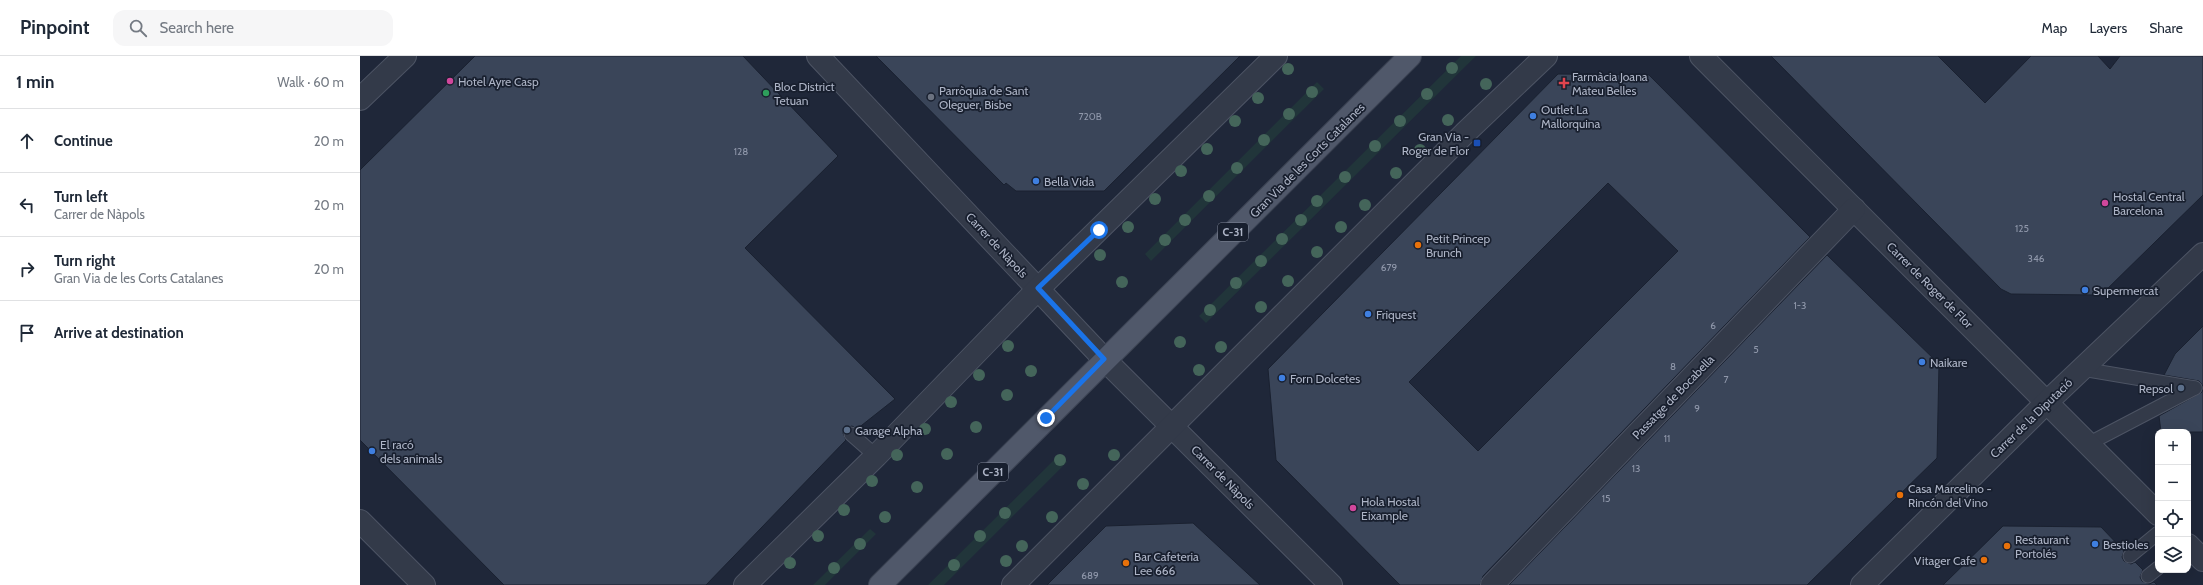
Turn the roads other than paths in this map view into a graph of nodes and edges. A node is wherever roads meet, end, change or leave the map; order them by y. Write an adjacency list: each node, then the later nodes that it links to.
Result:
1 (405, 56): 7 (street)
2 (818, 56): 10 (street, Carrer de Nàpols)
3 (1276, 56): 10 (street)
4 (1410, 56): 11 (main road, Gran Via de les Corts Catalanes / C-31)
5 (1546, 56): 14 (street)
6 (1701, 56): 8 (street, Carrer de Roger de Flor)
7 (360, 99)
8 (1854, 209): 13 (street, Carrer de Roger de Flor); 29 (street, Passatge de Bocabella)
9 (2203, 254): 12 (street, Carrer de la Diputació)
10 (1038, 288): 11 (street, Carrer de Nàpols); 17 (street)
11 (1104, 359): 14 (street, Carrer de Nàpols); 26 (main road, Gran Via de les Corts Catalanes / C-31)
12 (2082, 369): 13 (street, Carrer de la Diputació); 16 (lane)
13 (2047, 402): 16 (street, Carrer de Roger de Flor); 30 (street, Carrer de la Diputació)
14 (1173, 426): 27 (street); 28 (street, Carrer de Nàpols)
15 (852, 434): 17 (lane)
16 (2088, 444): 18 (street, Carrer de Roger de Flor)
17 (876, 456): 25 (street)
18 (2155, 511)
19 (360, 520): 24 (street)
20 (2155, 536): 22 (lane)
21 (2191, 548): 23 (street)
22 (2130, 556)
23 (2203, 560)
24 (424, 585)
25 (745, 585)
26 (880, 585)
27 (1013, 585)
28 (1331, 585)
29 (1492, 585)
30 (1862, 585)

